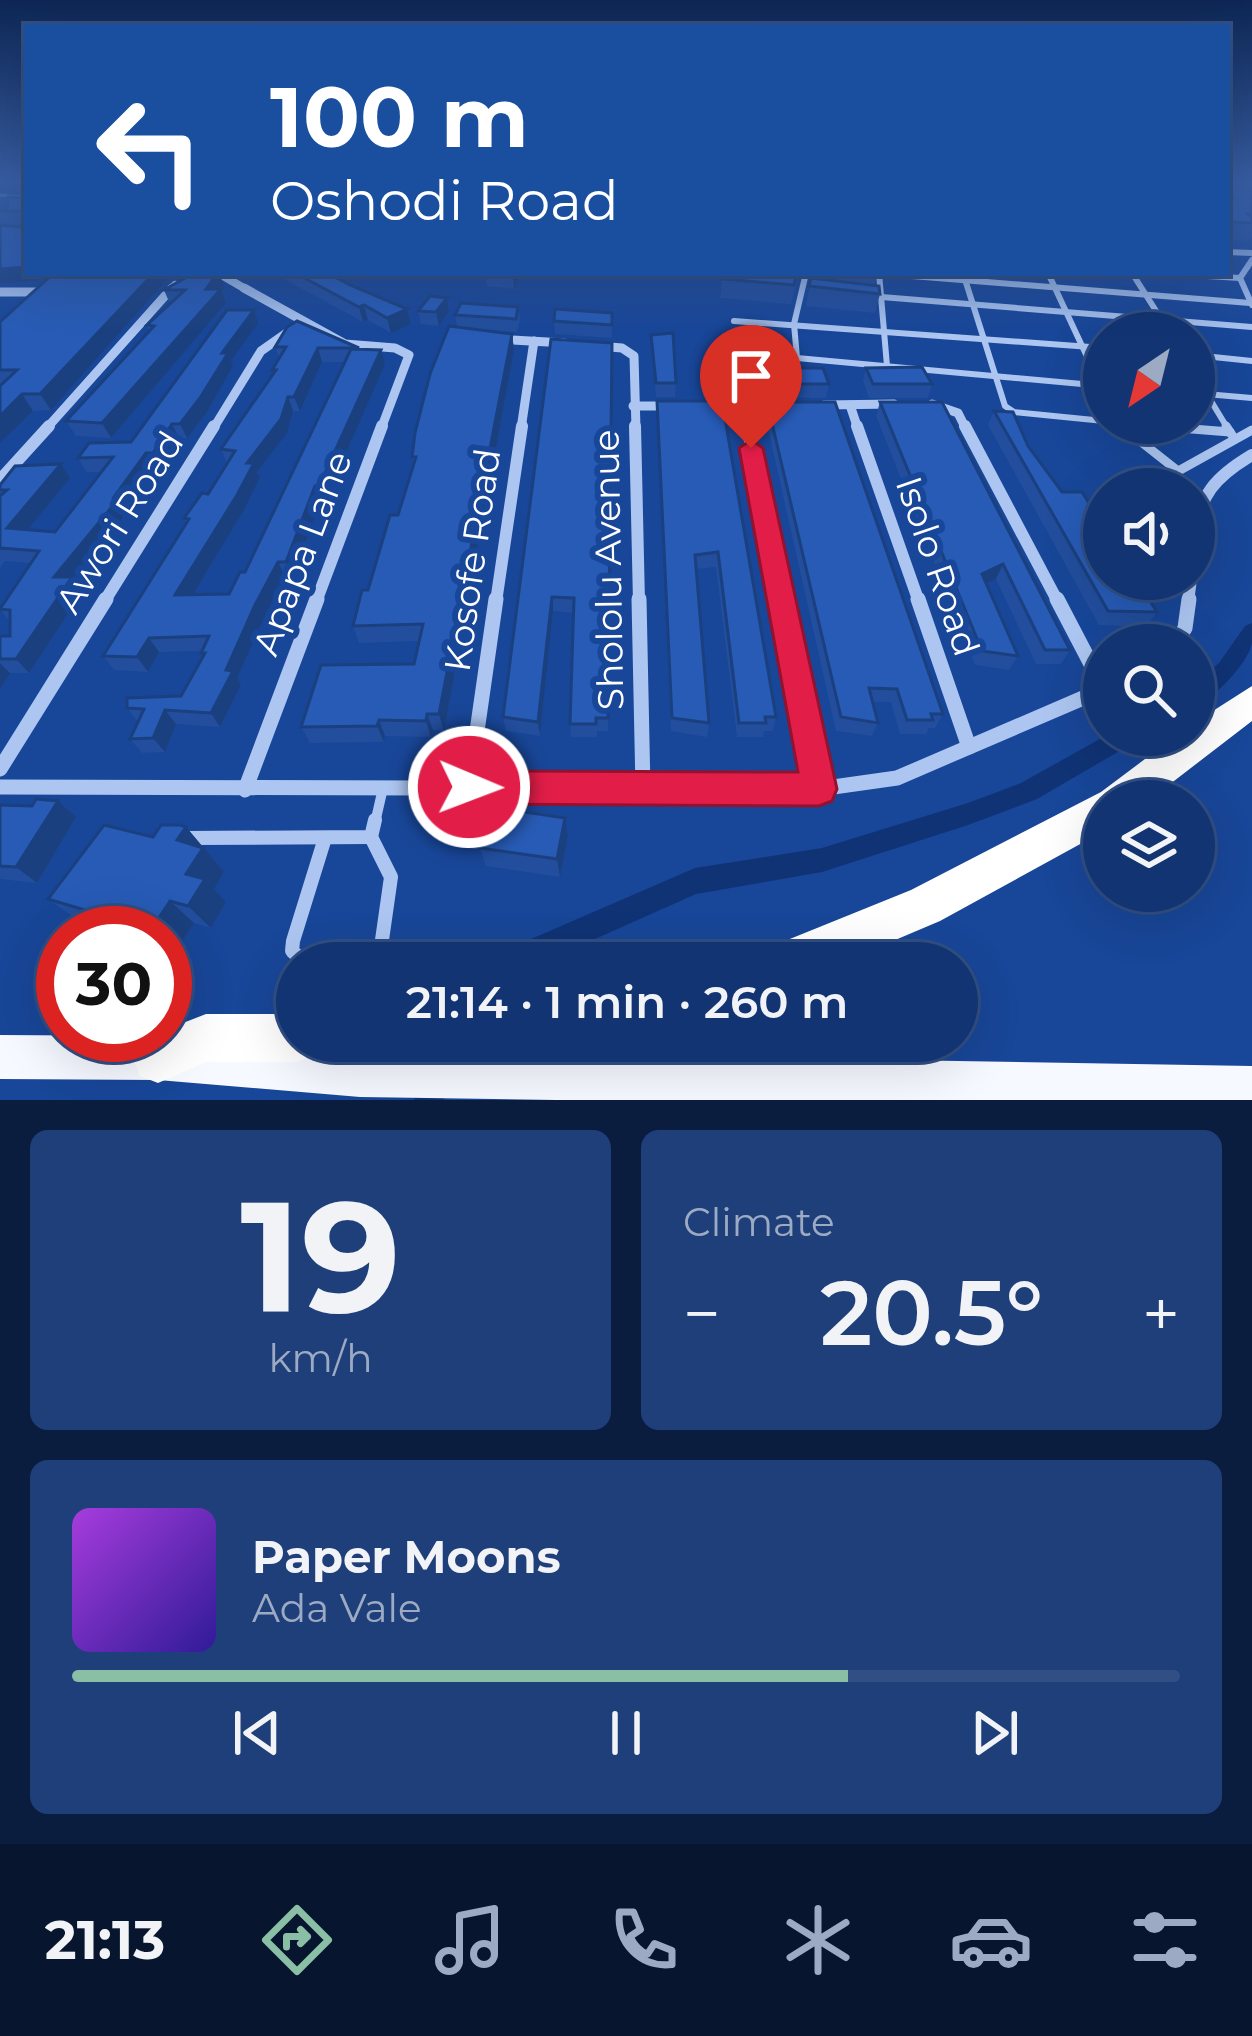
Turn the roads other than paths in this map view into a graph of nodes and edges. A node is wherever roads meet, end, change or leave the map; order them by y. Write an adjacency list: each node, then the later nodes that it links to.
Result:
1 (1252, 257): 9 (lane)
2 (223, 276): 27 (street)
3 (806, 276): 14 (lane)
4 (877, 276): 19 (lane)
5 (1050, 276): 13 (lane)
6 (1134, 276): 17 (lane)
7 (1207, 276): 9 (lane)
8 (964, 277): 13 (lane); 22 (lane)
9 (1240, 278): 21 (lane)
10 (192, 279): 60 (street)
11 (48, 283): 16 (street)
12 (783, 285): 14 (lane)
13 (1055, 287): 17 (lane); 24 (lane)
14 (806, 288): 29 (lane)
15 (0, 292): 16 (street)
16 (38, 292): 20 (street)
17 (1146, 294): 21 (lane); 23 (lane)
18 (862, 295): 19 (lane)
19 (881, 298): 22 (lane); 31 (lane)
20 (26, 304)
21 (1251, 304)
22 (973, 305): 24 (lane); 33 (lane)
23 (1158, 312)
24 (1068, 313): 25 (lane); 35 (lane)
25 (1083, 314)
26 (734, 321): 29 (lane)
27 (304, 322): 65 (street, Awori Road); 72 (street, Apapa Lane)
28 (1215, 324): 30 (lane)
29 (794, 325): 31 (lane); 38 (lane)
30 (1252, 327)
31 (883, 331): 33 (lane); 38 (lane)
32 (476, 338): 34 (street)
33 (983, 339): 35 (lane); 39 (lane)
34 (534, 341): 48 (street, Shololu Avenue); 68 (street, Kosofe Road)
35 (1082, 346)
36 (1215, 357): 37 (lane)
37 (1252, 361)
38 (887, 366): 39 (lane)
39 (995, 376): 40 (lane); 51 (lane)
40 (1083, 386)
41 (1215, 395): 42 (lane)
42 (1252, 398)
43 (699, 405): 44 (street)
44 (743, 405): 45 (street); 71 (street)
45 (786, 405)
46 (807, 405): 47 (street)
47 (850, 405): 61 (street); 64 (street, Isolo Road)
48 (633, 406): 49 (street); 70 (street, Shololu Avenue)
49 (677, 406)
50 (1215, 407): 54 (lane)
51 (1083, 419)
52 (1252, 430): 54 (lane)
53 (1215, 434): 54 (lane)
54 (1233, 436): 58 (lane)
55 (1146, 444): 57 (lane)
56 (1252, 455): 59 (street)
57 (1174, 468)
58 (1183, 468)
59 (1215, 477)
60 (0, 480)
61 (1083, 650)
62 (1083, 698): 64 (street)
63 (1252, 701): 66 (highway)
64 (969, 747): 71 (street)
65 (0, 770)
66 (1145, 780)
67 (0, 787): 72 (street)
68 (469, 787): 69 (street); 70 (street)
69 (383, 788): 72 (street); 74 (lane)
70 (643, 789): 71 (street)
71 (819, 789)
72 (244, 790)
73 (1083, 821): 77 (highway)
74 (371, 837): 76 (lane); 76 (lane)
75 (172, 838): 76 (lane)
76 (325, 838)
77 (837, 942)
78 (276, 1038): 79 (highway)
79 (192, 1044)
80 (0, 1057): 81 (main road)
81 (36, 1057)
82 (192, 1061): 83 (main road)
83 (1252, 1089)

